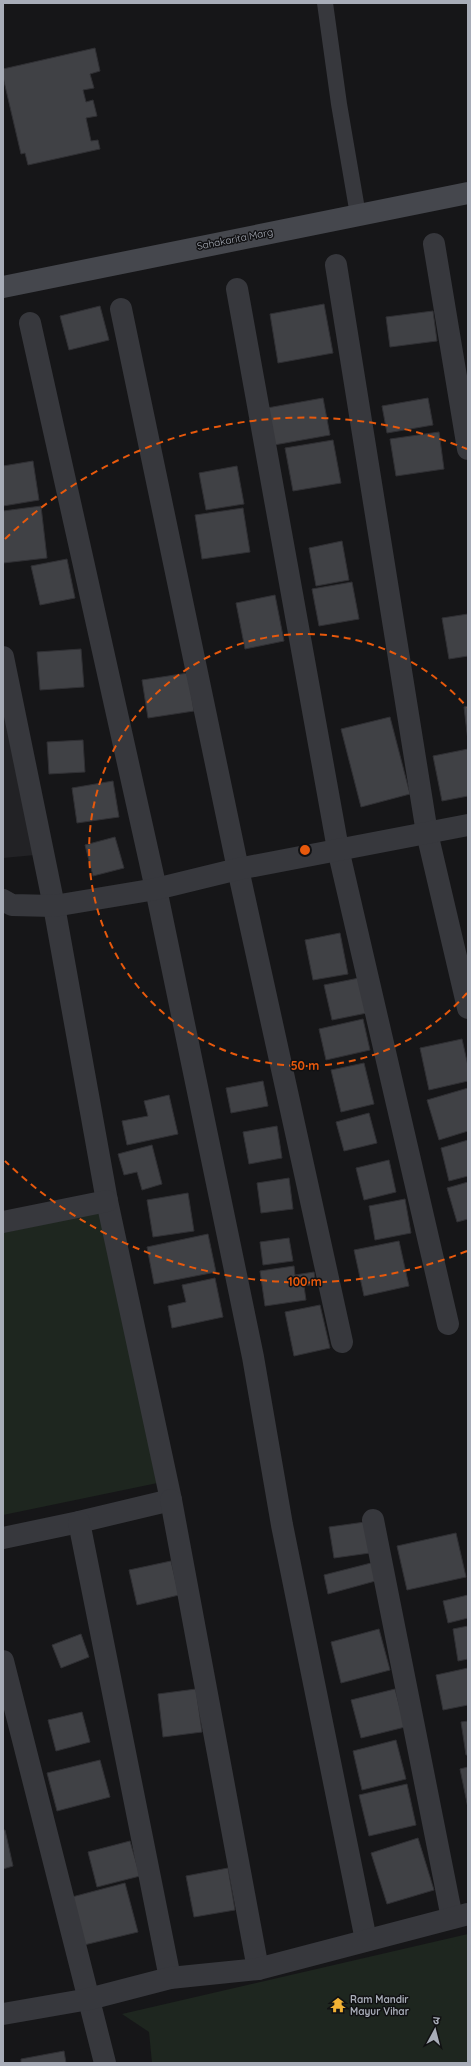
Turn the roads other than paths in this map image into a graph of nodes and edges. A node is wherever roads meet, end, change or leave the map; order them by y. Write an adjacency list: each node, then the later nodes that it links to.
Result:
1 (325, 3): 3 (lane)
2 (468, 193): 3 (street, Sahakarita Marg)
3 (358, 215): 6 (street, Sahakarita Marg)
4 (434, 244): 10 (street)
5 (336, 265): 13 (street)
6 (3, 287)
7 (237, 289): 14 (street)
8 (121, 309): 15 (street)
9 (30, 323): 16 (street)
10 (468, 449)
11 (3, 657): 18 (street)
12 (468, 826): 13 (street)
13 (427, 833): 14 (street); 19 (street)
14 (338, 849): 15 (street); 22 (street)
15 (238, 869): 16 (street); 23 (street)
16 (156, 889): 18 (street); 30 (street)
17 (3, 900): 18 (street)
18 (54, 906): 20 (street)
19 (468, 1008)
20 (107, 1201): 21 (street); 24 (street)
21 (3, 1222)
22 (448, 1324)
23 (342, 1342)
24 (171, 1500): 26 (street); 31 (street)
25 (373, 1520): 29 (street)
26 (79, 1522): 27 (street); 32 (street)
27 (3, 1538)
28 (3, 1661): 33 (street)
29 (460, 1916): 30 (street)
30 (366, 1940): 31 (street)
31 (258, 1969): 32 (street)
32 (170, 1978): 33 (street)
33 (89, 1999): 34 (street); 35 (street)
34 (3, 2014)
35 (105, 2063)

